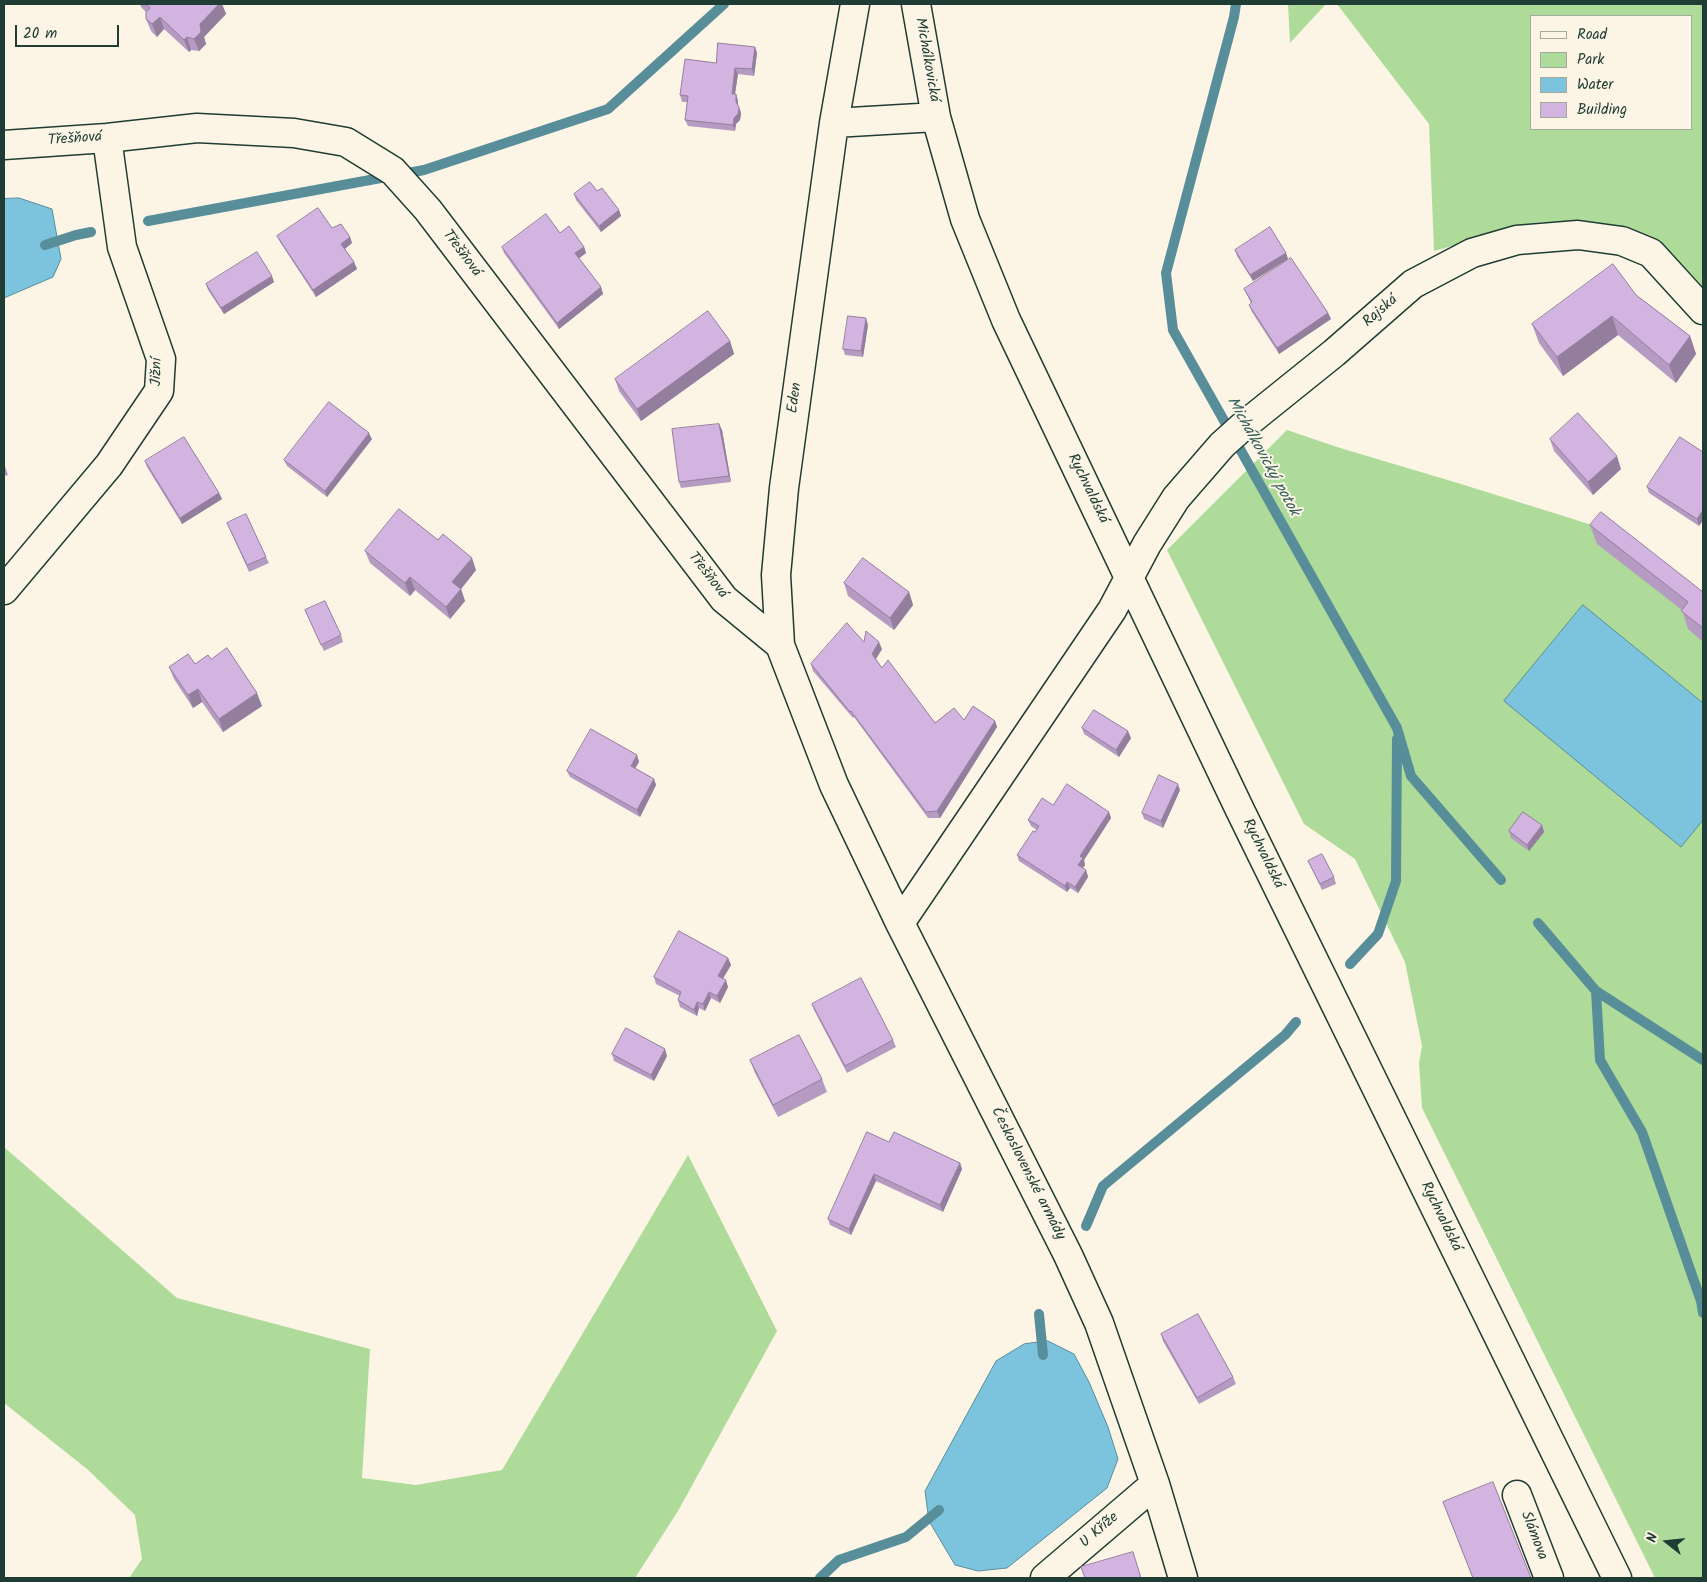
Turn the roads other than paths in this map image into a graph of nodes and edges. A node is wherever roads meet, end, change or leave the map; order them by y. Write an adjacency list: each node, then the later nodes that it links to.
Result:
1 (855, 4): 4 (street, Eden)
2 (916, 4): 3 (street, Michálkovická)
3 (936, 117): 4 (street); 8 (street, Rychvaldská)
4 (834, 123): 10 (street, Eden)
5 (107, 138): 6 (street, Třešňová); 9 (street, Jižní); 10 (street, Třešňová)
6 (4, 145)
7 (1703, 310): 8 (street, Rajská)
8 (1129, 578): 12 (street, Rajská); 18 (street, Rychvaldská)
9 (4, 590)
10 (780, 645): 11 (street, Eden)
11 (834, 785): 12 (street, Československé armády)
12 (900, 923): 13 (street, Československé armády)
13 (1155, 1484): 15 (street, U Kříže); 16 (street, Československé armády)
14 (1517, 1494): 17 (street, Slámova)
15 (1045, 1578)
16 (1183, 1578)
17 (1549, 1578)
18 (1617, 1578)

